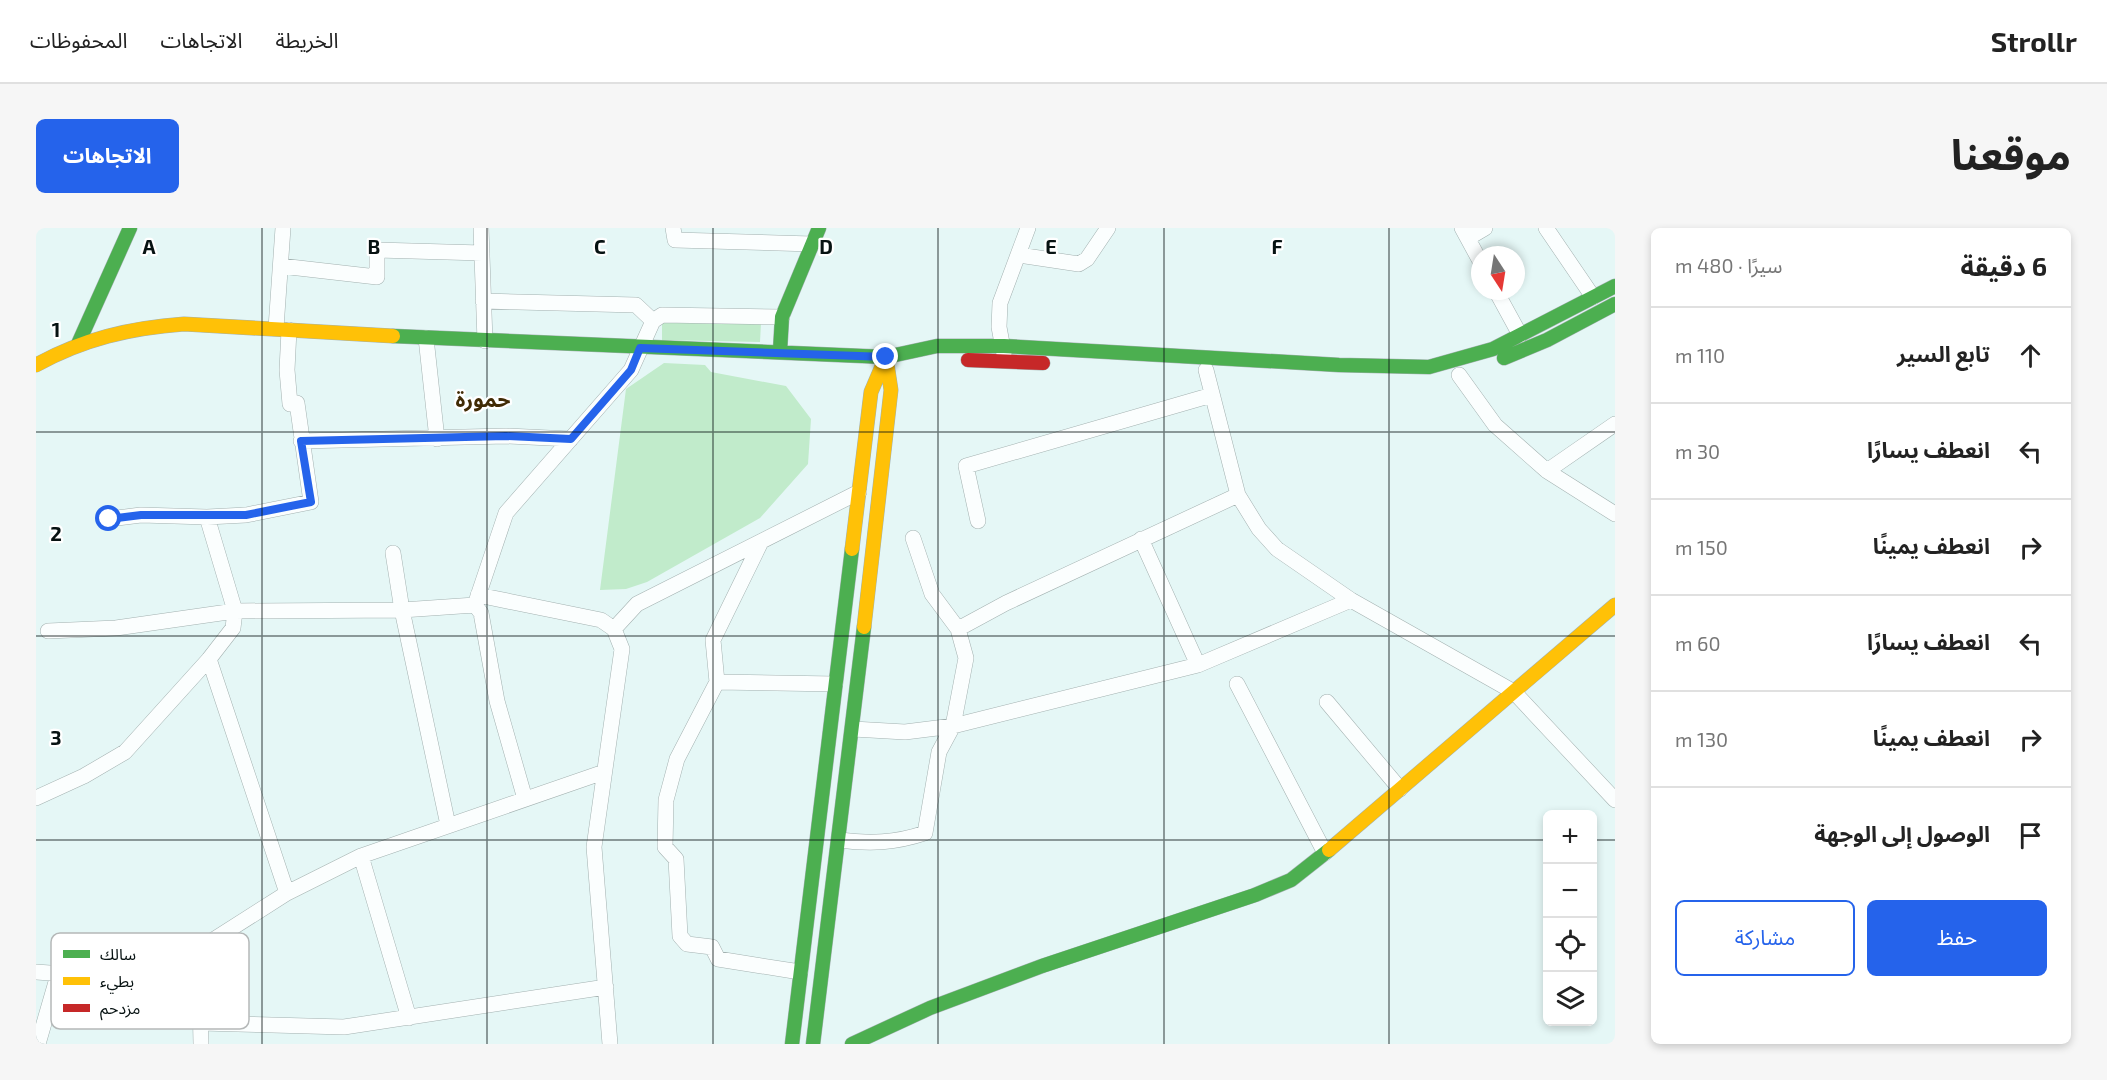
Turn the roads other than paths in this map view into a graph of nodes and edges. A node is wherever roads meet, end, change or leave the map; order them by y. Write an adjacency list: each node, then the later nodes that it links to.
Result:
1 (130, 228): 26 (main road)
2 (283, 228): 14 (street)
3 (481, 228): 12 (street)
4 (673, 228): 11 (street)
5 (819, 228): 11 (main road)
6 (1028, 228): 13 (street)
7 (1108, 228): 13 (street)
8 (1485, 228): 10 (street)
9 (1546, 228): 16 (street)
10 (1465, 233)
11 (812, 244): 20 (main road)
12 (482, 253): 14 (street); 18 (street)
13 (1018, 255): 27 (street)
14 (281, 266): 22 (street)
15 (1615, 286): 16 (main road)
16 (1593, 297): 23 (main road)
17 (1501, 300): 23 (street)
18 (483, 301): 21 (street); 25 (street)
19 (1615, 304): 36 (main road)
20 (782, 317): 21 (street); 29 (main road)
21 (653, 321): 28 (street)
22 (283, 329): 24 (main road); 26 (main road); 41 (street)
23 (1520, 335): 27 (main road)
24 (426, 338): 25 (main road); 39 (street)
25 (485, 341): 28 (main road)
26 (78, 344): 33 (main road)
27 (1004, 346): 30 (main road); 31 (street)
28 (640, 348): 29 (main road); 40 (street)
29 (780, 351): 30 (main road)
30 (886, 357): 31 (main road); 43 (main road); 69 (main road)
31 (1004, 362): 32 (main road)
32 (1052, 364)
33 (36, 365)
34 (1099, 366): 35 (main road)
35 (1206, 370): 36 (main road); 37 (street)
36 (1449, 377): 42 (street)
37 (1212, 395): 44 (street); 48 (street)
38 (1615, 424): 42 (street)
39 (437, 439): 40 (street); 41 (street)
40 (571, 439): 53 (street)
41 (301, 441): 46 (street)
42 (1547, 471): 45 (street)
43 (859, 492): 51 (street); 64 (main road)
44 (1238, 495): 50 (street); 54 (street)
45 (1615, 514)
46 (207, 517): 47 (street); 57 (street)
47 (109, 519)
48 (978, 521)
49 (913, 538): 59 (street)
50 (1141, 539): 59 (street); 62 (street)
51 (760, 544): 58 (street); 63 (street)
52 (393, 553): 56 (street)
53 (477, 600): 56 (street); 58 (street); 73 (street)
54 (1351, 600): 62 (street); 66 (street)
55 (1615, 605): 66 (main road)
56 (402, 610): 57 (street); 75 (street)
57 (235, 611): 60 (street); 61 (street)
58 (614, 629): 70 (street)
59 (958, 629): 68 (street)
60 (48, 631)
61 (209, 659): 72 (street); 79 (street)
62 (1198, 665): 68 (street)
63 (717, 682): 64 (street); 82 (street)
64 (835, 684): 82 (main road)
65 (1237, 684): 77 (street)
66 (1514, 692): 71 (main road); 74 (street)
67 (1327, 702): 71 (street)
68 (953, 726): 69 (street); 76 (street)
69 (853, 729): 76 (main road)
70 (604, 771): 73 (street); 84 (street)
71 (1400, 789): 77 (main road)
72 (36, 798)
73 (525, 799): 75 (street)
74 (1615, 800)
75 (448, 825): 78 (street)
76 (839, 840): 91 (main road)
77 (1325, 853): 92 (main road)
78 (361, 856): 79 (street); 86 (street)
79 (287, 893): 80 (street)
80 (224, 933)
81 (36, 972): 83 (street)
82 (800, 972): 90 (main road)
83 (51, 974)
84 (606, 987): 86 (street); 89 (street)
85 (51, 999): 88 (street)
86 (409, 1018): 87 (street)
87 (249, 1024)
88 (38, 1044)
89 (610, 1044)
90 (792, 1044)
91 (813, 1044)
92 (852, 1044)

